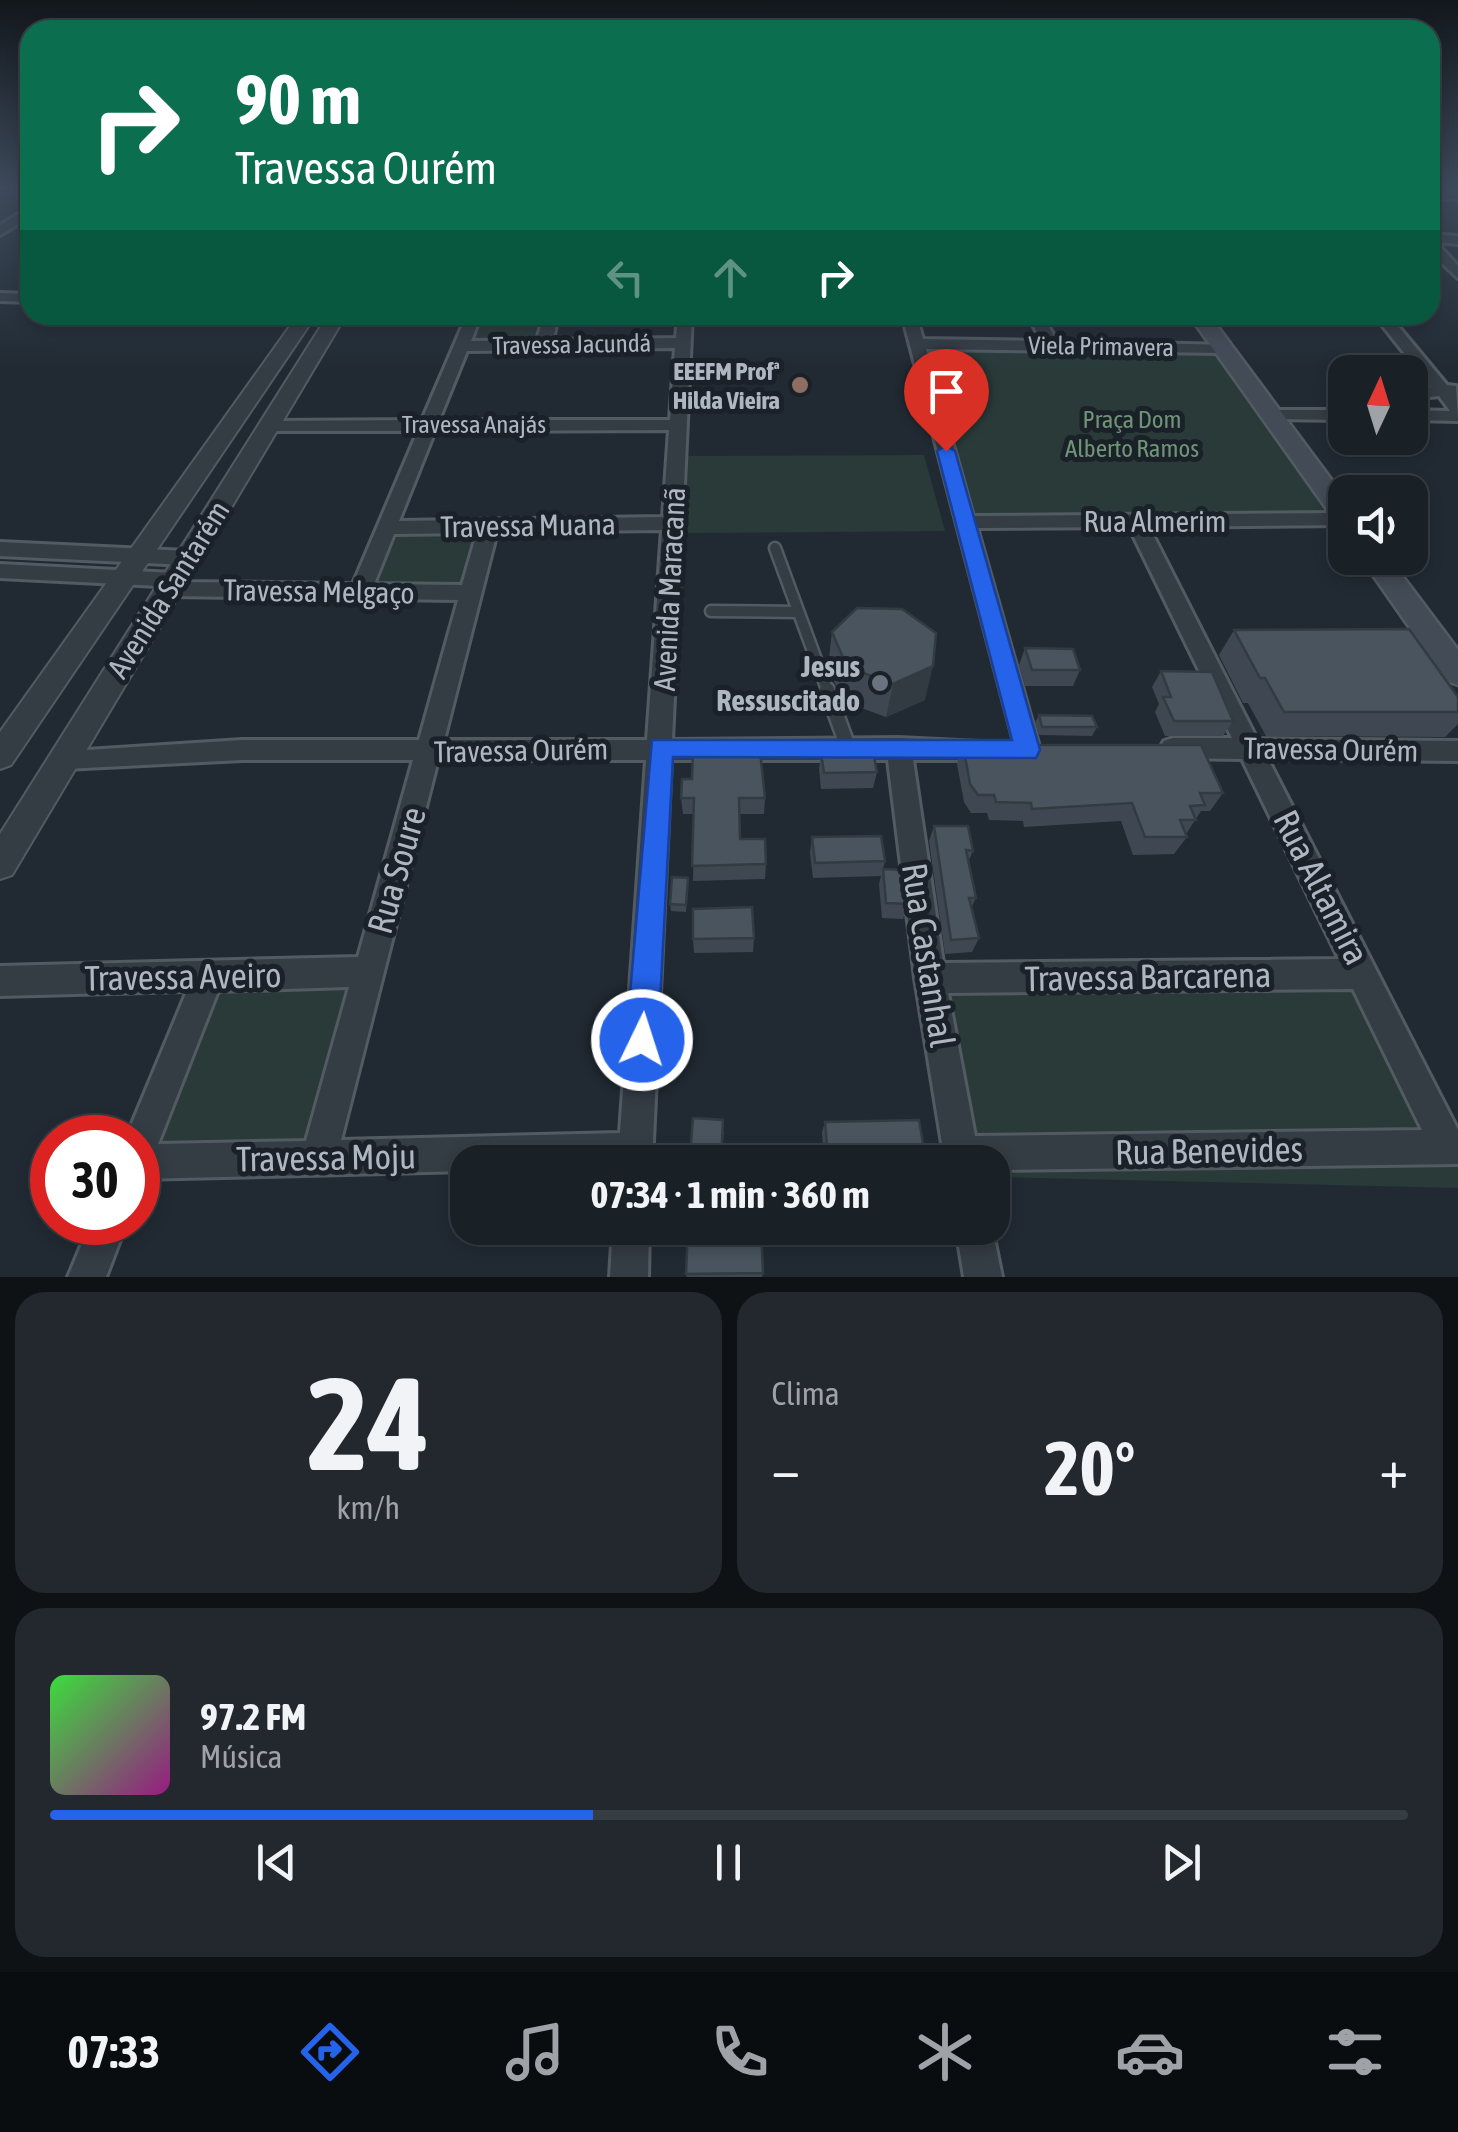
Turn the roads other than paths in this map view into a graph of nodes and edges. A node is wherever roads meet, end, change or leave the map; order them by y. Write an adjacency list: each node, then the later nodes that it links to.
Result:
1 (1440, 253): 2 (street)
2 (1458, 274)
3 (301, 325): 35 (street, Avenida Santarém)
4 (331, 325): 25 (street, Avenida Santarém)
5 (470, 325): 16 (street)
6 (548, 325): 12 (street)
7 (685, 325): 13 (street, Avenida Maracanã)
8 (913, 325): 14 (street)
9 (1040, 325): 15 (street)
10 (1206, 325): 17 (main road)
11 (1390, 325): 18 (street)
12 (544, 344): 13 (street, Travessa Jacundá); 16 (street, Travessa Jacundá)
13 (684, 344): 24 (street, Avenida Maracanã)
14 (919, 344): 15 (street, Viela Primavera); 29 (street)
15 (1051, 345): 17 (street, Viela Primavera)
16 (461, 346): 23 (street)
17 (1223, 348): 22 (main road)
18 (1449, 390): 19 (street)
19 (1458, 413): 21 (street)
20 (1328, 415): 22 (street)
21 (1428, 415)
22 (1272, 416): 26 (main road)
23 (428, 424): 24 (street, Travessa Anajás); 25 (street, Travessa Anajás); 32 (street)
24 (678, 425): 30 (street, Avenida Maracanã)
25 (270, 426): 38 (street, Avenida Santarém)
26 (1328, 493)
27 (1328, 517): 28 (street, Rua Almerim)
28 (1136, 521): 29 (street, Rua Almerim); 47 (street, Rua Altamira)
29 (964, 522): 46 (street, Travessa Ourém)
30 (671, 523): 31 (street, Travessa Muana); 44 (street, Avenida Maracanã)
31 (489, 526): 32 (street, Travessa Muana); 40 (street, Rua Soure)
32 (386, 528): 39 (street)
33 (775, 548): 42 (lane)
34 (0, 549): 35 (street)
35 (135, 568): 36 (street); 38 (street, Travessa Melgaço); 51 (street, Avenida Santarém)
36 (0, 571)
37 (1387, 575): 43 (main road)
38 (176, 576): 39 (street, Travessa Melgaço); 52 (street, Avenida Santarém)
39 (360, 592): 40 (street, Travessa Melgaço)
40 (471, 592): 50 (street, Rua Soure)
41 (711, 611): 42 (lane)
42 (797, 612): 45 (lane)
43 (1458, 673)
44 (661, 747): 45 (street, Travessa Ourém); 50 (street, Travessa Ourém); 60 (street, Avenida Maracanã)
45 (848, 748): 46 (street, Travessa Ourém)
46 (899, 748): 57 (street, Rua Castanhal)
47 (1252, 748): 48 (street, Travessa Ourém); 49 (street, Travessa Ourém); 55 (street, Rua Altamira)
48 (1140, 749)
49 (1458, 751)
50 (430, 752): 52 (street, Travessa Ourém); 54 (street, Rua Soure)
51 (0, 756)
52 (65, 758): 53 (street, Avenida Santarém)
53 (0, 864)
54 (366, 972): 56 (street, Travessa Aveiro); 63 (street, Rua Soure)
55 (1365, 974): 57 (street, Travessa Barcarena); 62 (street, Rua Altamira)
56 (208, 977): 58 (street, Travessa Aveiro); 59 (street)
57 (930, 978): 61 (street, Rua Castanhal)
58 (0, 981)
59 (152, 1115)
60 (636, 1145)
61 (959, 1145)
62 (1453, 1147): 65 (street, Rua Benevides)
63 (320, 1156): 64 (street, Travessa Moju); 66 (street, Travessa Moju)
64 (450, 1156)
65 (1010, 1157)
66 (160, 1161)
67 (100, 1245): 70 (street)
68 (630, 1245): 71 (street)
69 (977, 1245): 72 (street)
70 (88, 1277)
71 (629, 1277)
72 (982, 1277)

